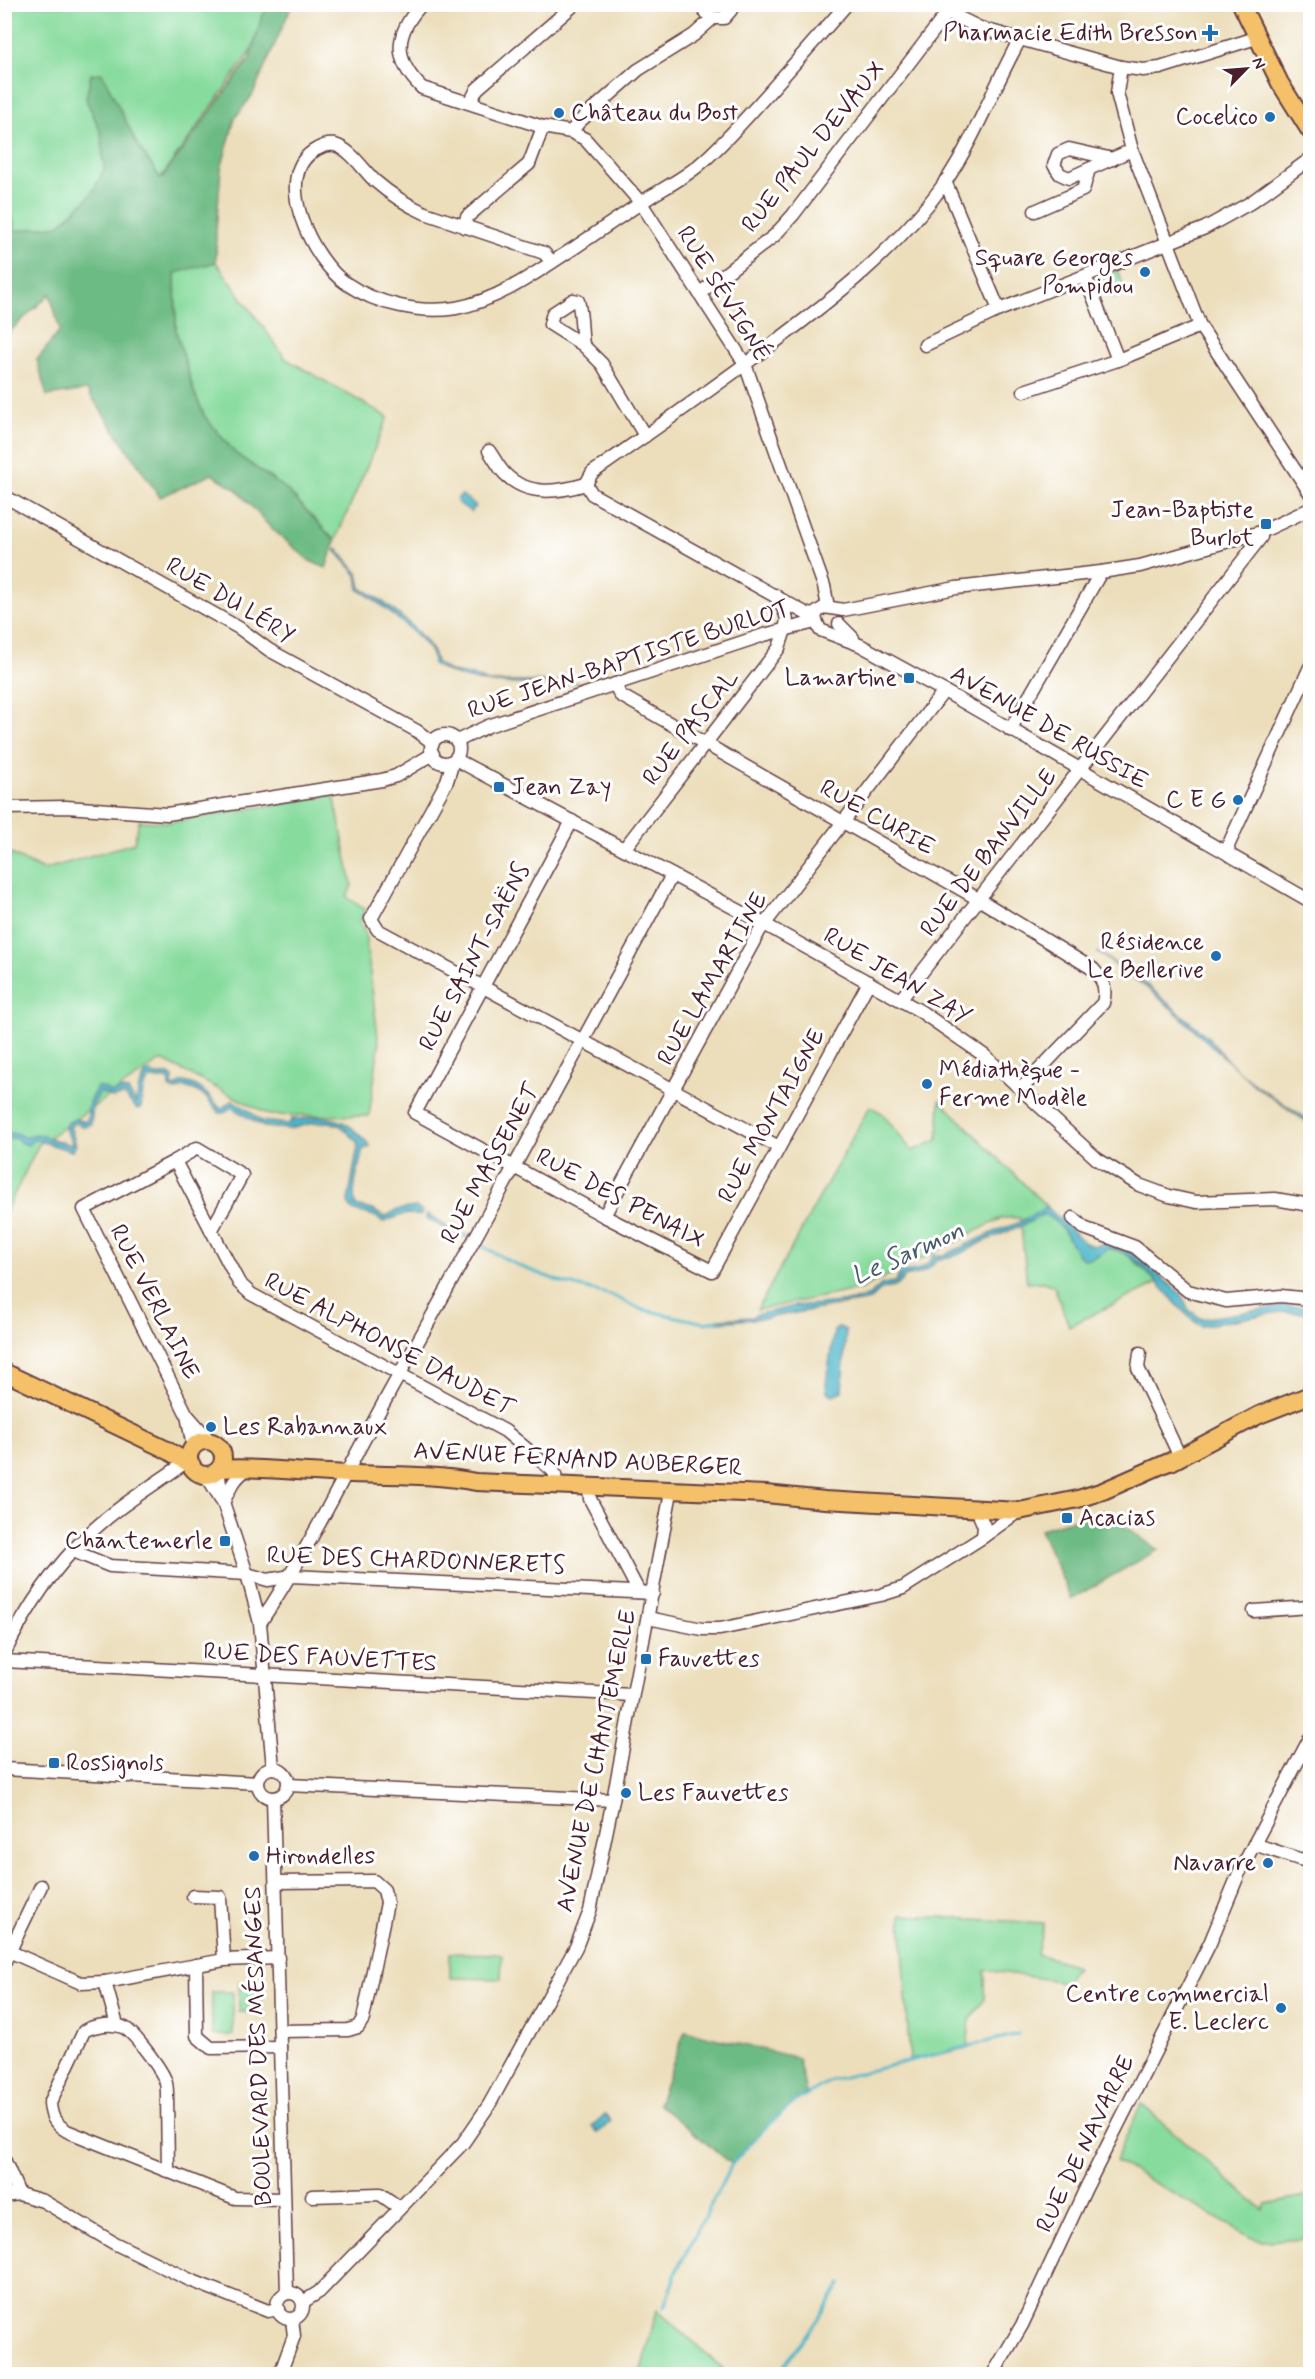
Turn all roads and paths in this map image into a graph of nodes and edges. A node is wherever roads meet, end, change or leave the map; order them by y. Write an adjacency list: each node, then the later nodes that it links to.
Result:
1 (422, 4): 14 (street)
2 (575, 4): 14 (street)
3 (705, 4): 10 (street)
4 (730, 4): 10 (street)
5 (847, 4): 23 (street)
6 (931, 4): 9 (street)
7 (1241, 4): 11 (main road)
8 (1248, 4): 11 (main road)
9 (947, 13): 12 (street); 29 (street, RUE PAUL DEVAUX)
10 (713, 18): 17 (street)
11 (1256, 38): 13 (street); 16 (main road)
12 (1020, 39): 13 (street); 22 (street)
13 (1121, 67): 18 (street)
14 (470, 103): 15 (street)
15 (543, 127): 17 (street); 25 (street)
16 (1311, 131)
17 (571, 132): 23 (street, RUE SÉVIGNÉ)
18 (1132, 150): 19 (street); 26 (street)
19 (1113, 159): 21 (street); 21 (street)
20 (1311, 159): 26 (street)
21 (1089, 169): 24 (street)
22 (945, 181): 30 (street); 35 (street)
23 (641, 203): 27 (street); 29 (street, RUE SÉVIGNÉ)
24 (1035, 211)
25 (464, 227): 27 (street); 27 (street)
26 (1167, 244): 28 (street); 31 (street)
27 (552, 262)
28 (1086, 276): 30 (street); 34 (street)
29 (700, 293): 35 (street, RUE SÉVIGNÉ)
30 (999, 310): 33 (street)
31 (1200, 327): 34 (street); 40 (street)
32 (583, 345): 37 (street)
33 (925, 345)
34 (1118, 360): 36 (street)
35 (745, 364): 37 (street); 47 (street, RUE SÉVIGNÉ)
36 (1024, 391)
37 (645, 436): 39 (street)
38 (489, 451): 39 (street)
39 (586, 484): 45 (street)
40 (1311, 493)
41 (4, 496): 55 (street, RUE DU LÉRY)
42 (1311, 509): 43 (street)
43 (1261, 532): 44 (street); 57 (street, RUE DE BANVILLE)
44 (1101, 572): 47 (street); 52 (street)
45 (775, 595): 46 (street); 48 (street)
46 (815, 618): 47 (street, RUE JEAN-BAPTISTE BURLOT); 47 (street, AVENUE DE RUSSIE); 48 (street, RUE JEAN-BAPTISTE BURLOT)
47 (834, 618): 51 (street, AVENUE DE RUSSIE)
48 (785, 629): 50 (street, RUE JEAN-BAPTISTE BURLOT); 54 (street, RUE PASCAL)
49 (1311, 667): 62 (street)
50 (615, 684): 53 (street, RUE JEAN-BAPTISTE BURLOT); 54 (street, RUE CURIE)
51 (944, 691): 52 (street, AVENUE DE RUSSIE); 60 (street, RUE LAMARTINE)
52 (1010, 730): 57 (street, AVENUE DE RUSSIE)
53 (457, 741): 55 (street); 56 (street)
54 (705, 745): 60 (street, RUE CURIE); 61 (street, RUE PASCAL)
55 (433, 748): 56 (street); 58 (street)
56 (452, 760): 59 (street, RUE JEAN ZAY); 68 (street)
57 (1080, 770): 62 (street, AVENUE DE RUSSIE); 64 (street, RUE DE BANVILLE)
58 (4, 808)
59 (572, 821): 61 (street, RUE JEAN ZAY); 68 (street, RUE SAINT-SAËNS)
60 (843, 823): 64 (street, RUE CURIE); 66 (street, RUE LAMARTINE)
61 (624, 849): 63 (street, RUE JEAN ZAY)
62 (1229, 855): 65 (street, AVENUE DE RUSSIE)
63 (672, 875): 66 (street, RUE JEAN ZAY); 70 (street, RUE MASSENET)
64 (980, 900): 69 (street, RUE DE BANVILLE); 71 (street, RUE CURIE)
65 (1311, 901)
66 (764, 924): 67 (street, RUE JEAN ZAY); 72 (street, RUE LAMARTINE)
67 (869, 982): 69 (street, RUE JEAN ZAY); 74 (street, RUE MONTAIGNE)
68 (481, 986): 70 (street); 73 (street, RUE SAINT-SAËNS)
69 (901, 999): 71 (street, RUE JEAN ZAY)
70 (582, 1041): 72 (street); 76 (street, RUE MASSENET)
71 (1021, 1089): 77 (street, RUE JEAN ZAY)
72 (673, 1090): 74 (street); 78 (street, RUE LAMARTINE)
73 (415, 1113): 76 (street, RUE DES PENAIX)
74 (779, 1147): 81 (street, RUE MONTAIGNE)
75 (175, 1161): 80 (street, RUE ALPHONSE DAUDET); 80 (street); 87 (street, RUE VERLAINE)
76 (514, 1167): 78 (street, RUE DES PENAIX); 85 (street, RUE MASSENET)
77 (1311, 1205)
78 (604, 1216): 81 (street, RUE DES PENAIX)
79 (1073, 1218): 82 (street)
80 (212, 1231): 85 (street, RUE ALPHONSE DAUDET)
81 (712, 1271)
82 (1311, 1299)
83 (1140, 1353): 90 (street)
84 (4, 1372): 89 (main road, AVENUE FERNAND AUBERGER)
85 (399, 1374): 93 (street, RUE MASSENET); 95 (street, RUE ALPHONSE DAUDET)
86 (1311, 1395): 90 (main road, AVENUE FERNAND AUBERGER)
87 (187, 1415): 88 (street, RUE VERLAINE); 91 (street, RUE VERLAINE)
88 (210, 1441): 91 (main road)
89 (165, 1449): 91 (main road, AVENUE FERNAND AUBERGER); 94 (street)
90 (1180, 1457): 100 (main road, AVENUE FERNAND AUBERGER)
91 (202, 1464): 92 (main road, AVENUE FERNAND AUBERGER); 94 (street); 98 (street)
92 (250, 1467): 93 (main road, AVENUE FERNAND AUBERGER); 98 (street)
93 (347, 1474): 95 (main road, AVENUE FERNAND AUBERGER); 105 (street, RUE MASSENET)
94 (169, 1475): 103 (street)
95 (556, 1486): 96 (main road, AVENUE FERNAND AUBERGER)
96 (589, 1487): 97 (main road, AVENUE FERNAND AUBERGER); 106 (street)
97 (671, 1492): 99 (main road, AVENUE FERNAND AUBERGER); 107 (street, AVENUE DE CHANTEMERLE)
98 (223, 1502): 104 (street)
99 (904, 1505): 100 (main road, AVENUE FERNAND AUBERGER); 101 (main road, AVENUE FERNAND AUBERGER)
100 (1012, 1515): 101 (main road, AVENUE FERNAND AUBERGER); 102 (street)
101 (980, 1517): 102 (street)
102 (984, 1537): 110 (street)
103 (73, 1551): 104 (street, RUE DES CHARDONNERETS); 112 (street)
104 (247, 1574): 105 (street, RUE DES CHARDONNERETS); 111 (street)
105 (291, 1576): 106 (street, RUE DES CHARDONNERETS); 111 (street, RUE MASSENET)
106 (639, 1592): 107 (street, RUE DES CHARDONNERETS)
107 (652, 1593): 110 (street, AVENUE DE CHANTEMERLE)
108 (1311, 1607): 109 (street)
109 (1254, 1611)
110 (648, 1618): 115 (street, AVENUE DE CHANTEMERLE)
111 (260, 1623): 114 (street)
112 (4, 1654)
113 (4, 1661): 114 (street, RUE DES FAUVETTES)
114 (266, 1676): 115 (street, RUE DES FAUVETTES); 117 (street)
115 (632, 1695): 122 (street, AVENUE DE CHANTEMERLE)
116 (1311, 1738): 123 (street, RUE DE NAVARRE)
117 (273, 1768): 119 (street); 120 (street)
118 (4, 1769): 119 (street)
119 (258, 1783): 121 (street)
120 (288, 1785): 121 (street); 122 (street)
121 (273, 1798): 125 (street, BOULEVARD DES MÉSANGES)
122 (613, 1800): 142 (street, AVENUE DE CHANTEMERLE)
123 (1254, 1844): 124 (street); 148 (street, RUE DE NAVARRE)
124 (1311, 1861)
125 (276, 1882): 129 (street, BOULEVARD DES MÉSANGES); 134 (street)
126 (41, 1886): 128 (street)
127 (193, 1896): 130 (street)
128 (6, 1955): 132 (street)
129 (278, 1958): 130 (street); 134 (street, BOULEVARD DES MÉSANGES)
130 (224, 1960): 131 (street)
131 (196, 1965): 132 (street); 135 (street)
132 (105, 1982): 133 (street)
133 (117, 2025): 137 (street); 137 (street)
134 (280, 2031): 135 (street, BOULEVARD DES MÉSANGES)
135 (280, 2047): 141 (street, BOULEVARD DES MÉSANGES)
136 (4, 2159): 138 (street)
137 (168, 2171): 141 (street)
138 (19, 2194): 139 (street); 145 (street)
139 (4, 2196)
140 (312, 2196): 142 (street)
141 (284, 2199): 143 (street, BOULEVARD DES MÉSANGES)
142 (400, 2208): 144 (street, AVENUE DE CHANTEMERLE)
143 (287, 2294): 144 (street); 145 (street)
144 (303, 2302): 146 (street)
145 (278, 2309): 146 (street)
146 (292, 2319): 147 (street)
147 (280, 2374)
148 (993, 2374)

